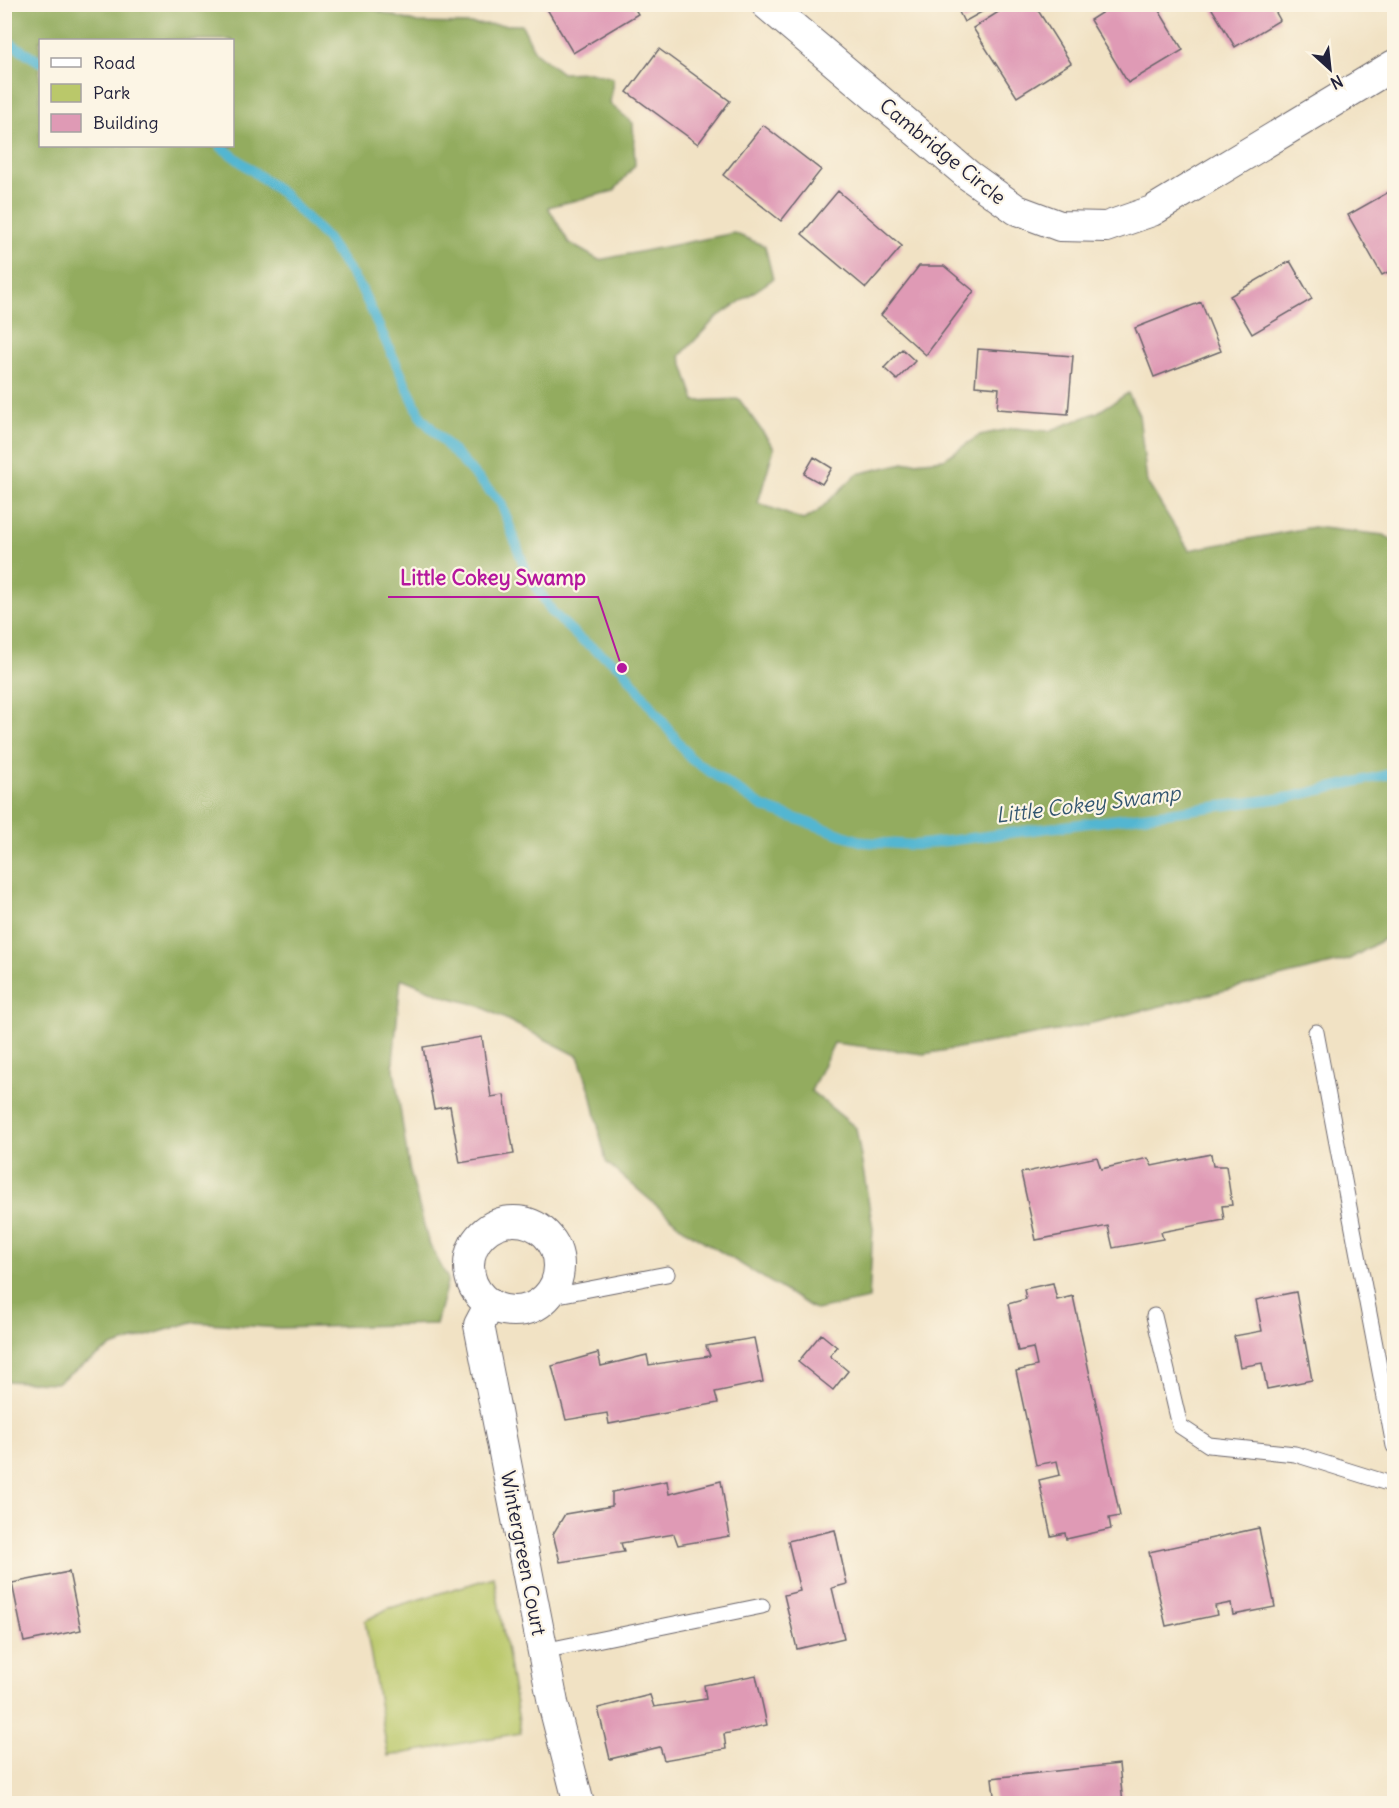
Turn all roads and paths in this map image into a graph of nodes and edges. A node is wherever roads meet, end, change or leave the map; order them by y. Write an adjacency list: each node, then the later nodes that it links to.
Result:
1 (766, 4): 2 (street, Cambridge Circle)
2 (1395, 65)
3 (1316, 1032): 8 (lane)
4 (668, 1274): 5 (lane)
5 (548, 1297): 6 (street); 6 (street)
6 (490, 1304): 11 (street, Wintergreen Court)
7 (1154, 1316): 9 (lane)
8 (1395, 1446)
9 (1395, 1485)
10 (762, 1606): 11 (lane)
11 (543, 1651): 12 (street, Wintergreen Court)
12 (579, 1803)

